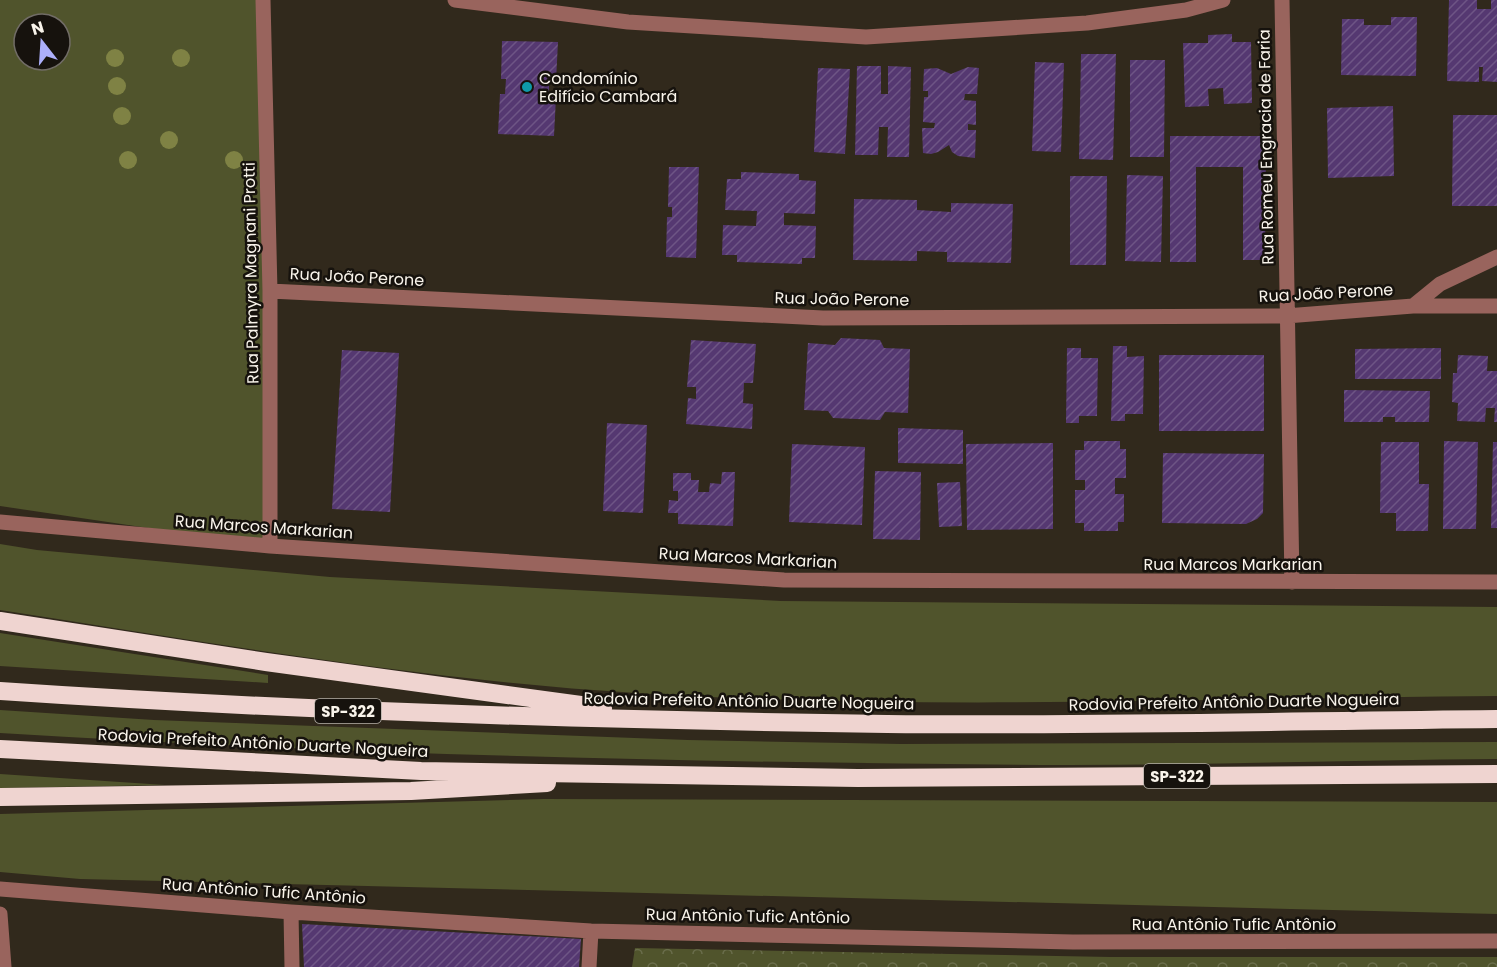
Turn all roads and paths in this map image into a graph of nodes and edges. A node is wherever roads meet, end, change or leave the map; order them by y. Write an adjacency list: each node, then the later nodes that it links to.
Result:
1 (263, 0): 6 (street, Rua Palmyra Magnani Protti)
2 (455, 0): 3 (street)
3 (1223, 0)
4 (1282, 0): 9 (street, Rua Romeu Engracia de Faria)
5 (1497, 257): 7 (street, Rua João Perone)
6 (270, 291): 9 (street, Rua João Perone); 11 (street, Rua Palmyra Magnani Protti)
7 (1413, 306): 8 (street, Rua João Perone); 9 (street, Rua João Perone)
8 (1497, 306)
9 (1286, 316): 12 (street, Rua Romeu Engracia de Faria)
10 (0, 522): 11 (street, Rua Marcos Markarian)
11 (270, 546): 12 (street, Rua Marcos Markarian)
12 (1292, 582): 13 (street, Rua Marcos Markarian)
13 (1497, 582)
14 (0, 621): 17 (highway)
15 (0, 691): 17 (highway, Rodovia Prefeito Antônio Duarte Nogueira / SP-322)
16 (1497, 719): 17 (highway, Rodovia Prefeito Antônio Duarte Nogueira / SP-322)
17 (697, 720)
18 (0, 749): 20 (highway, Rodovia Prefeito Antônio Duarte Nogueira / SP-322)
19 (1497, 774): 20 (highway, Rodovia Prefeito Antônio Duarte Nogueira / SP-322)
20 (688, 775): 21 (highway)
21 (0, 797)
22 (0, 889): 23 (street, Rua Antônio Tufic Antônio)
23 (291, 912): 25 (street, Rua Antônio Tufic Antônio); 28 (street)
24 (0, 914): 27 (street)
25 (591, 930): 26 (street, Rua Antônio Tufic Antônio); 29 (street)
26 (1497, 941)
27 (4, 967)
28 (292, 967)
29 (589, 967)

